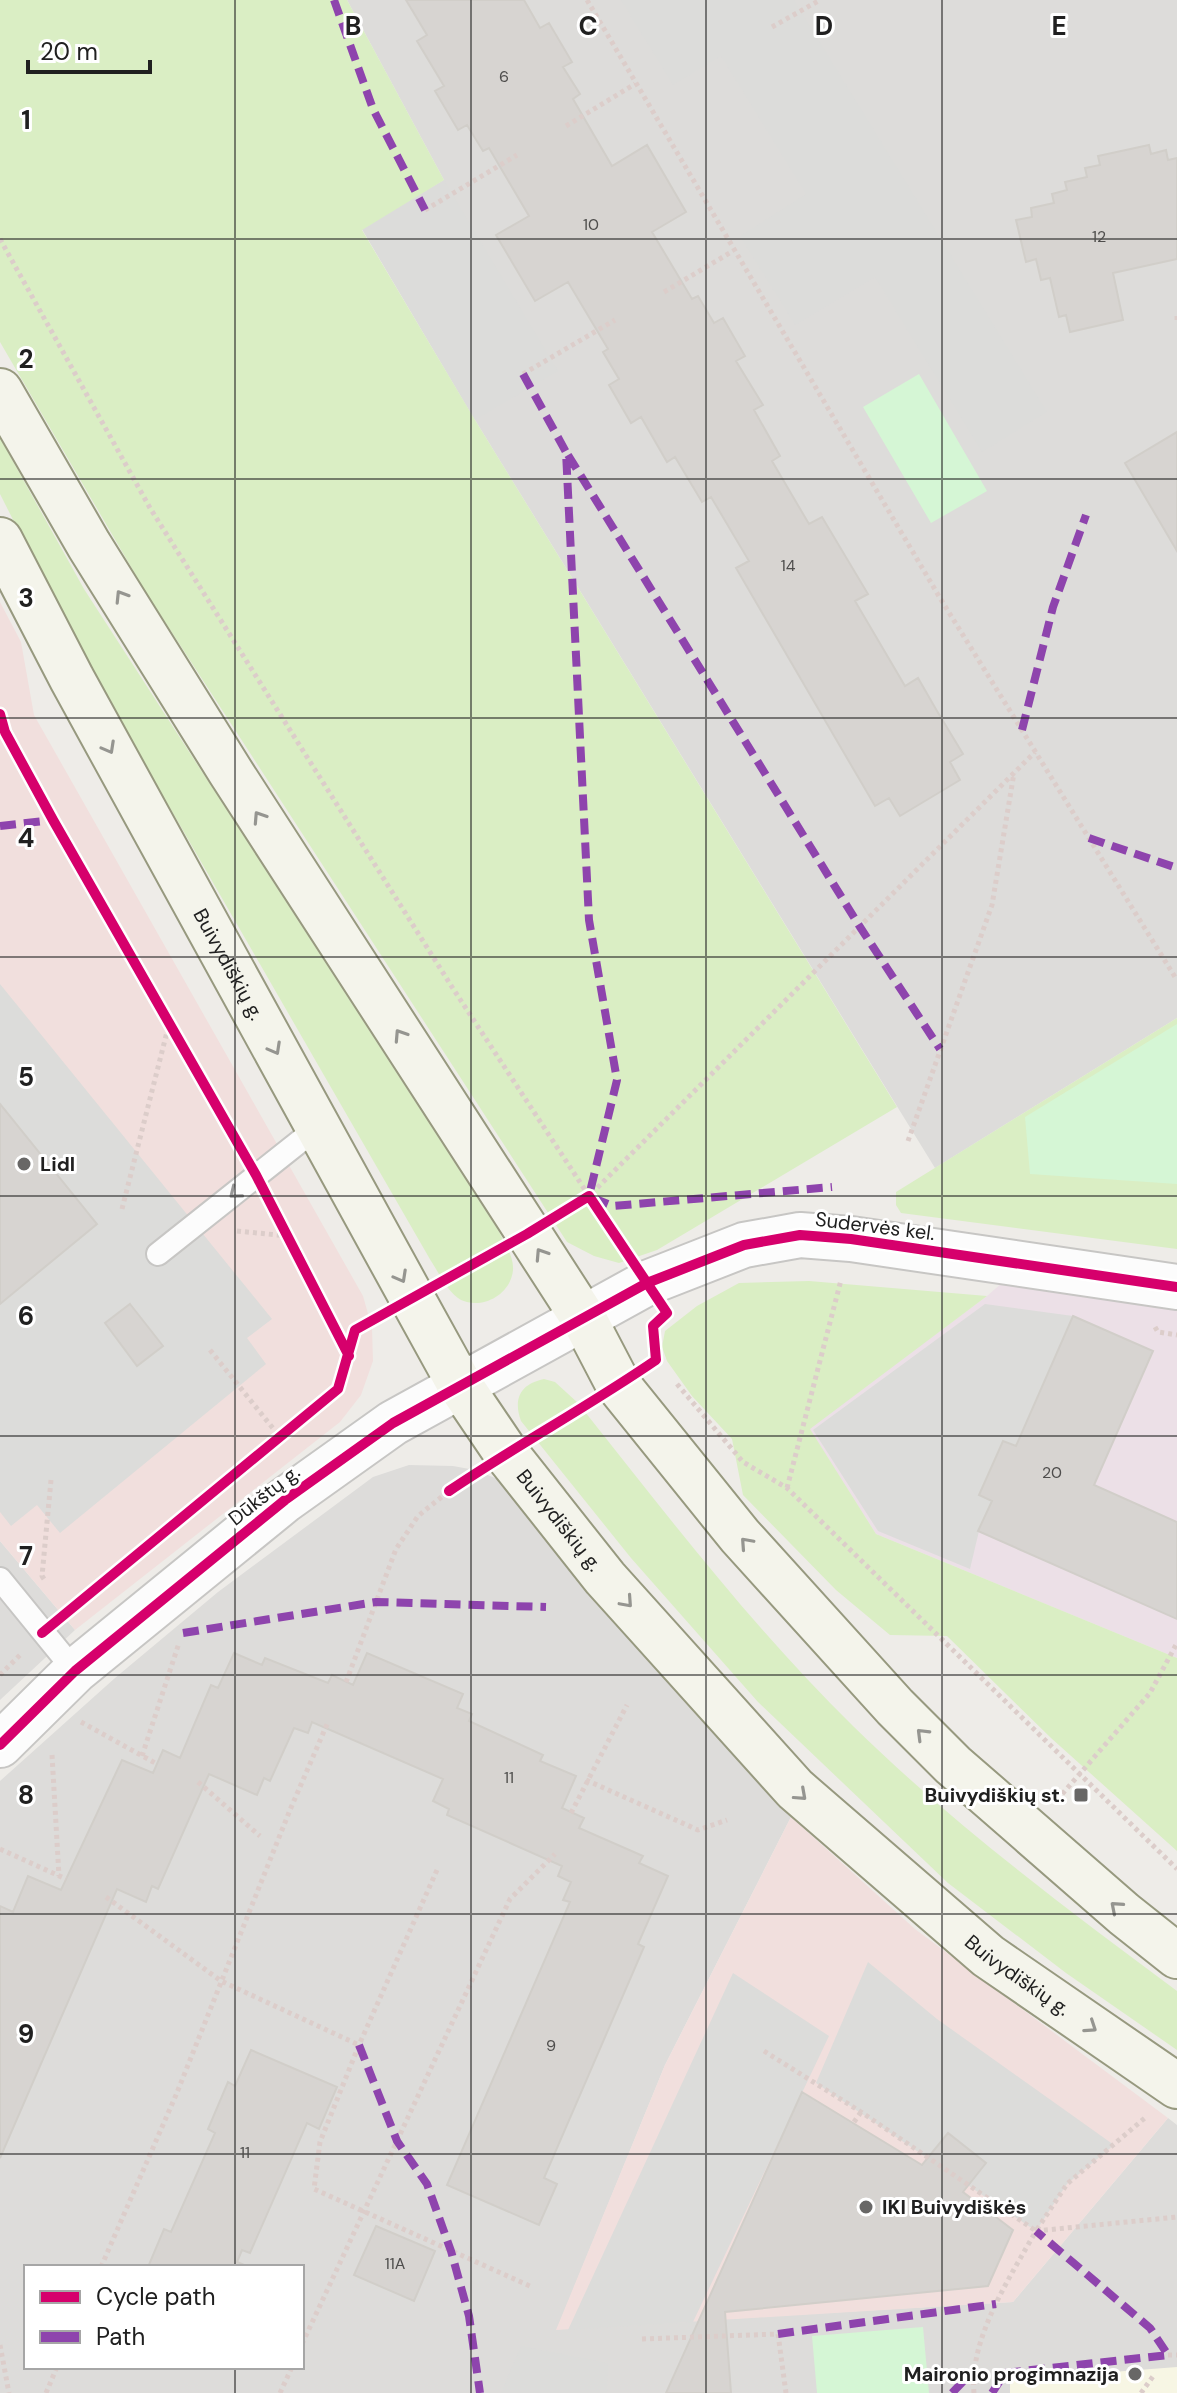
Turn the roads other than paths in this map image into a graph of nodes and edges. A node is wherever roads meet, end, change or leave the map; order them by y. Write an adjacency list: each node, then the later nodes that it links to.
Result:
1 (0, 391): 6 (main road, one-way to 1)
2 (0, 540): 3 (main road, Buivydiškių g., one-way to 3)
3 (318, 1127): 4 (lane, one-way to 4); 7 (main road, Buivydiškių g., one-way to 7)
4 (158, 1254)
5 (1177, 1287): 6 (street, Sudervės kel.)
6 (584, 1319): 7 (street, Dūkštų g.); 11 (main road, one-way to 6)
7 (460, 1385): 9 (street, Dūkštų g.); 12 (main road, Buivydiškių g., one-way to 12)
8 (0, 1579): 9 (lane)
9 (75, 1671): 10 (street, Dūkštų g.)
10 (0, 1745)
11 (1177, 1956)
12 (1166, 2098)

